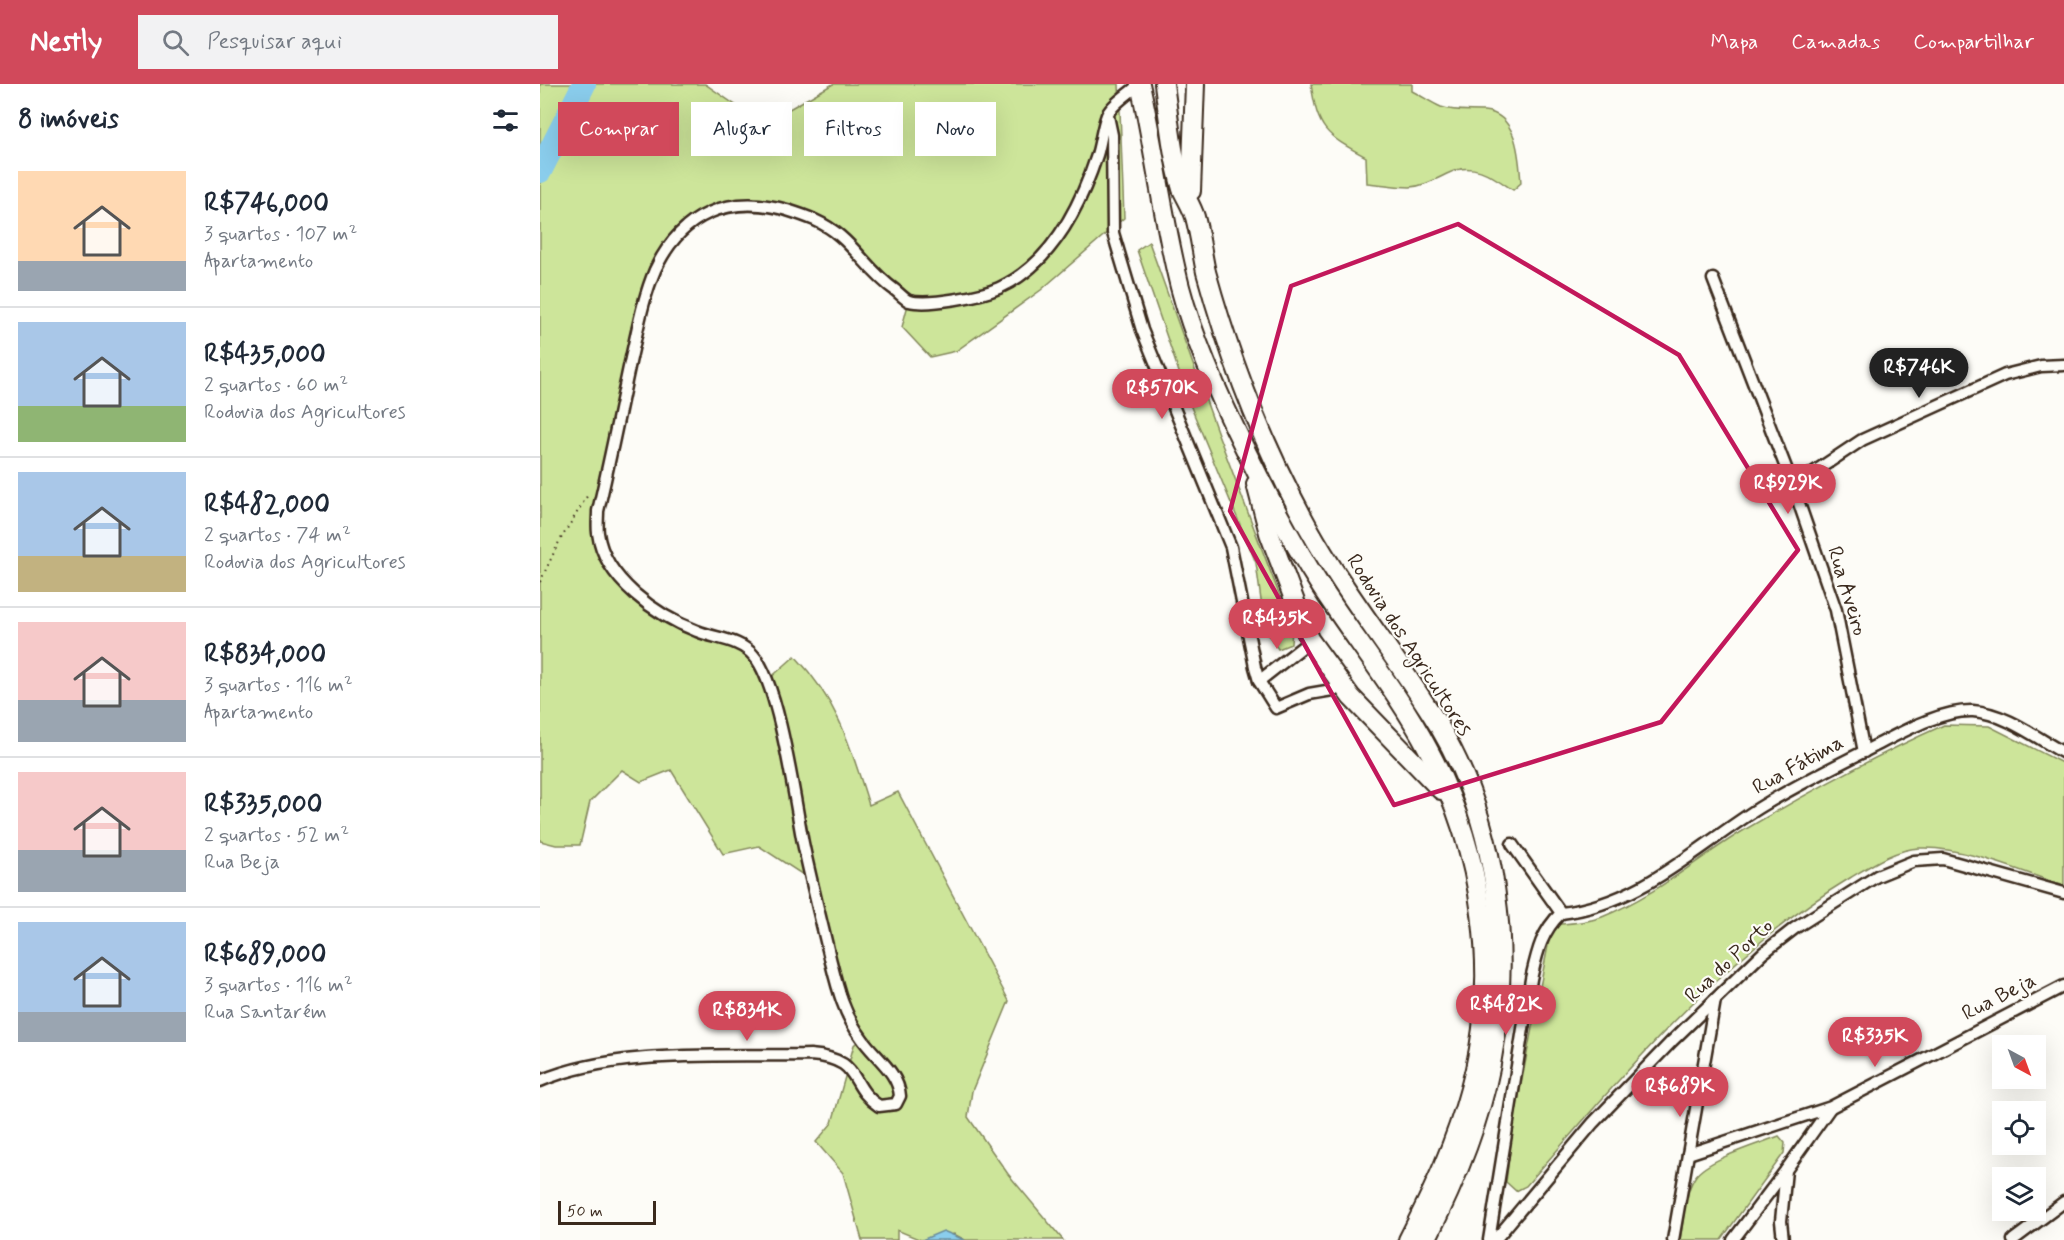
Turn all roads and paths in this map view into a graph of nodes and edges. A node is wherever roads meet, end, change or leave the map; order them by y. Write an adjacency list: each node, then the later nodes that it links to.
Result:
1 (1140, 84): 4 (street); 8 (main road, Rodovia dos Agricultores)
2 (1164, 84): 5 (main road, Rodovia dos Agricultores)
3 (1195, 84): 5 (main road)
4 (1108, 113): 13 (street); 23 (street)
5 (1195, 217): 29 (main road, Rodovia dos Agricultores)
6 (1713, 279): 10 (street, Rua Aveiro)
7 (2064, 365): 10 (street)
8 (1247, 453): 12 (main road); 17 (main road, Rodovia dos Agricultores)
9 (594, 485): 11 (path)
10 (1793, 486): 15 (street, Rua Aveiro)
11 (540, 582)
12 (1310, 641): 13 (street); 14 (main road)
13 (1259, 681): 14 (street)
14 (1344, 688): 17 (main road)
15 (1864, 752): 16 (street, Rua Fátima); 20 (street, Rua Fátima)
16 (2064, 753)
17 (1456, 807): 28 (main road, Rodovia dos Agricultores)
18 (1512, 844): 20 (street)
19 (2064, 892): 22 (street, Rua do Porto)
20 (1561, 913): 30 (street)
21 (2064, 986): 24 (street, Rua Beja)
22 (1715, 1000): 25 (street); 31 (street, Rua do Porto)
23 (540, 1081)
24 (1831, 1107): 25 (street, Rua Beja); 26 (street)
25 (1688, 1154): 32 (street)
26 (1786, 1170): 33 (street); 34 (street)
27 (2064, 1202): 35 (street)
28 (1408, 1240)
29 (1426, 1240)
30 (1489, 1240)
31 (1495, 1240)
32 (1673, 1240)
33 (1732, 1240)
34 (1783, 1240)
35 (2013, 1240)

